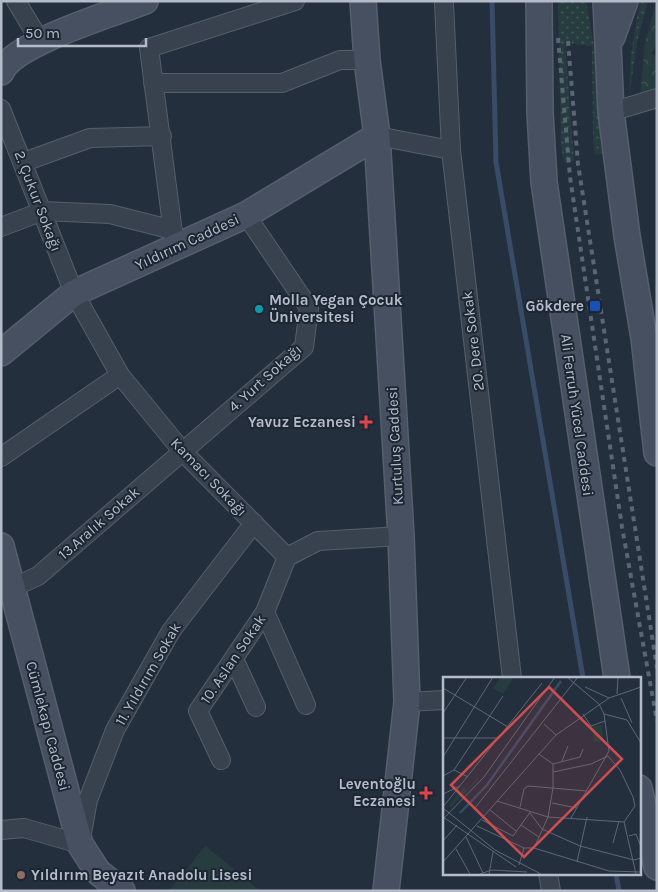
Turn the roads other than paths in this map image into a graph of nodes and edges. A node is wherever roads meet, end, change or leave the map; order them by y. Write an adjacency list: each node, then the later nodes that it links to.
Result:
1 (16, 1): 9 (street)
2 (145, 1): 9 (main road)
3 (295, 1): 13 (street)
4 (362, 1): 11 (main road, Kurtuluş Caddesi)
5 (539, 1): 40 (main road, Ali Ferruh Yücel Caddesi)
6 (606, 1): 10 (main road)
7 (625, 1): 10 (main road)
8 (444, 3): 19 (street, 20. Dere Sokak)
9 (40, 41): 12 (main road)
10 (609, 44): 16 (main road)
11 (366, 60): 13 (street); 18 (main road, Kurtuluş Caddesi)
12 (1, 72)
13 (153, 83): 17 (street)
14 (657, 98): 16 (street)
15 (1, 109): 20 (street, 2. Çukur Sokağı)
16 (611, 112): 28 (main road)
17 (162, 136): 20 (street); 24 (street)
18 (377, 136): 19 (street); 22 (main road, Yıldırım Caddesi); 33 (main road, Kurtuluş Caddesi)
19 (451, 150): 39 (street, 20. Dere Sokak)
20 (24, 162): 21 (street, 2. Çukur Sokağı)
21 (42, 211): 23 (street); 24 (street); 25 (street, 2. Çukur Sokağı)
22 (246, 215): 24 (main road, Yıldırım Caddesi); 30 (street, 4. Yurt Sokağı)
23 (1, 227)
24 (174, 239): 25 (main road, Yıldırım Caddesi)
25 (74, 293): 26 (main road, Yıldırım Caddesi); 27 (street, Kamacı Sokağı)
26 (1, 353)
27 (120, 375): 30 (street, Kamacı Sokağı); 31 (street)
28 (652, 387): 29 (main road)
29 (656, 440)
30 (183, 452): 32 (street, Kamacı Sokağı); 36 (street, 13.Aralık Sokak)
31 (1, 456)
32 (254, 523): 35 (street, Kamacı Sokağı); 48 (street, 11. Yıldırım Sokak)
33 (401, 536): 35 (street); 42 (main road, Kurtuluş Caddesi)
34 (1, 546): 36 (main road, Cümlekapı Caddesi)
35 (288, 557): 37 (street, 10. Aslan Sokak)
36 (12, 588): 48 (main road, Cümlekapı Caddesi)
37 (265, 612): 38 (street, 10. Aslan Sokak); 43 (street)
38 (234, 659): 44 (street); 45 (street, 10. Aslan Sokak)
39 (512, 677)
40 (616, 677)
41 (443, 700): 42 (street)
42 (407, 702): 52 (main road, Kurtuluş Caddesi)
43 (306, 705)
44 (256, 708)
45 (221, 760)
46 (640, 792): 49 (main road)
47 (1, 830): 48 (street)
48 (80, 844): 51 (main road, Cümlekapı Caddesi)
49 (657, 867)
50 (548, 874): 53 (street)
51 (122, 891)
52 (386, 891)
53 (552, 891)

